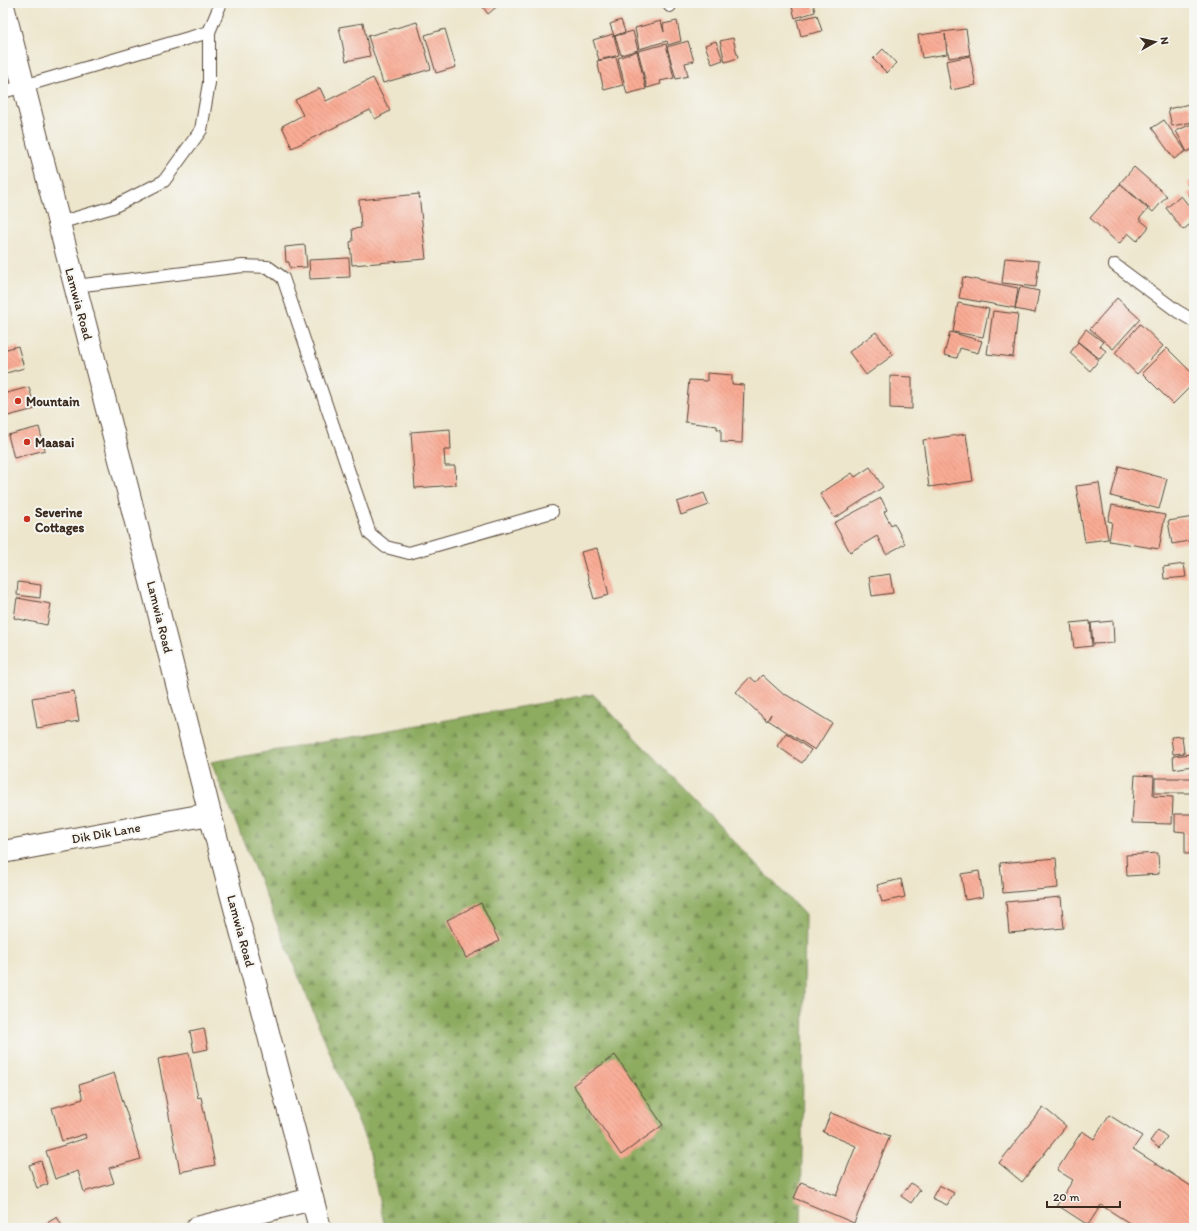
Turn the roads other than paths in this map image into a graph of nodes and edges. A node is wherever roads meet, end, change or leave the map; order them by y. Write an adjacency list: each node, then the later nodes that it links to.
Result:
1 (221, 3): 3 (lane)
2 (3, 6): 4 (street, Lamwia Road)
3 (209, 32): 4 (lane); 6 (lane)
4 (23, 85): 5 (lane); 6 (street, Lamwia Road)
5 (3, 92)
6 (58, 223): 8 (street, Lamwia Road)
7 (1115, 265): 9 (lane)
8 (75, 286): 10 (lane); 11 (street, Lamwia Road)
9 (1194, 321)
10 (552, 512)
11 (210, 814): 12 (street, Dik Dik Lane); 13 (street, Lamwia Road)
12 (3, 852)
13 (312, 1199): 14 (street); 15 (street, Lamwia Road)
14 (197, 1228)
15 (320, 1228)

